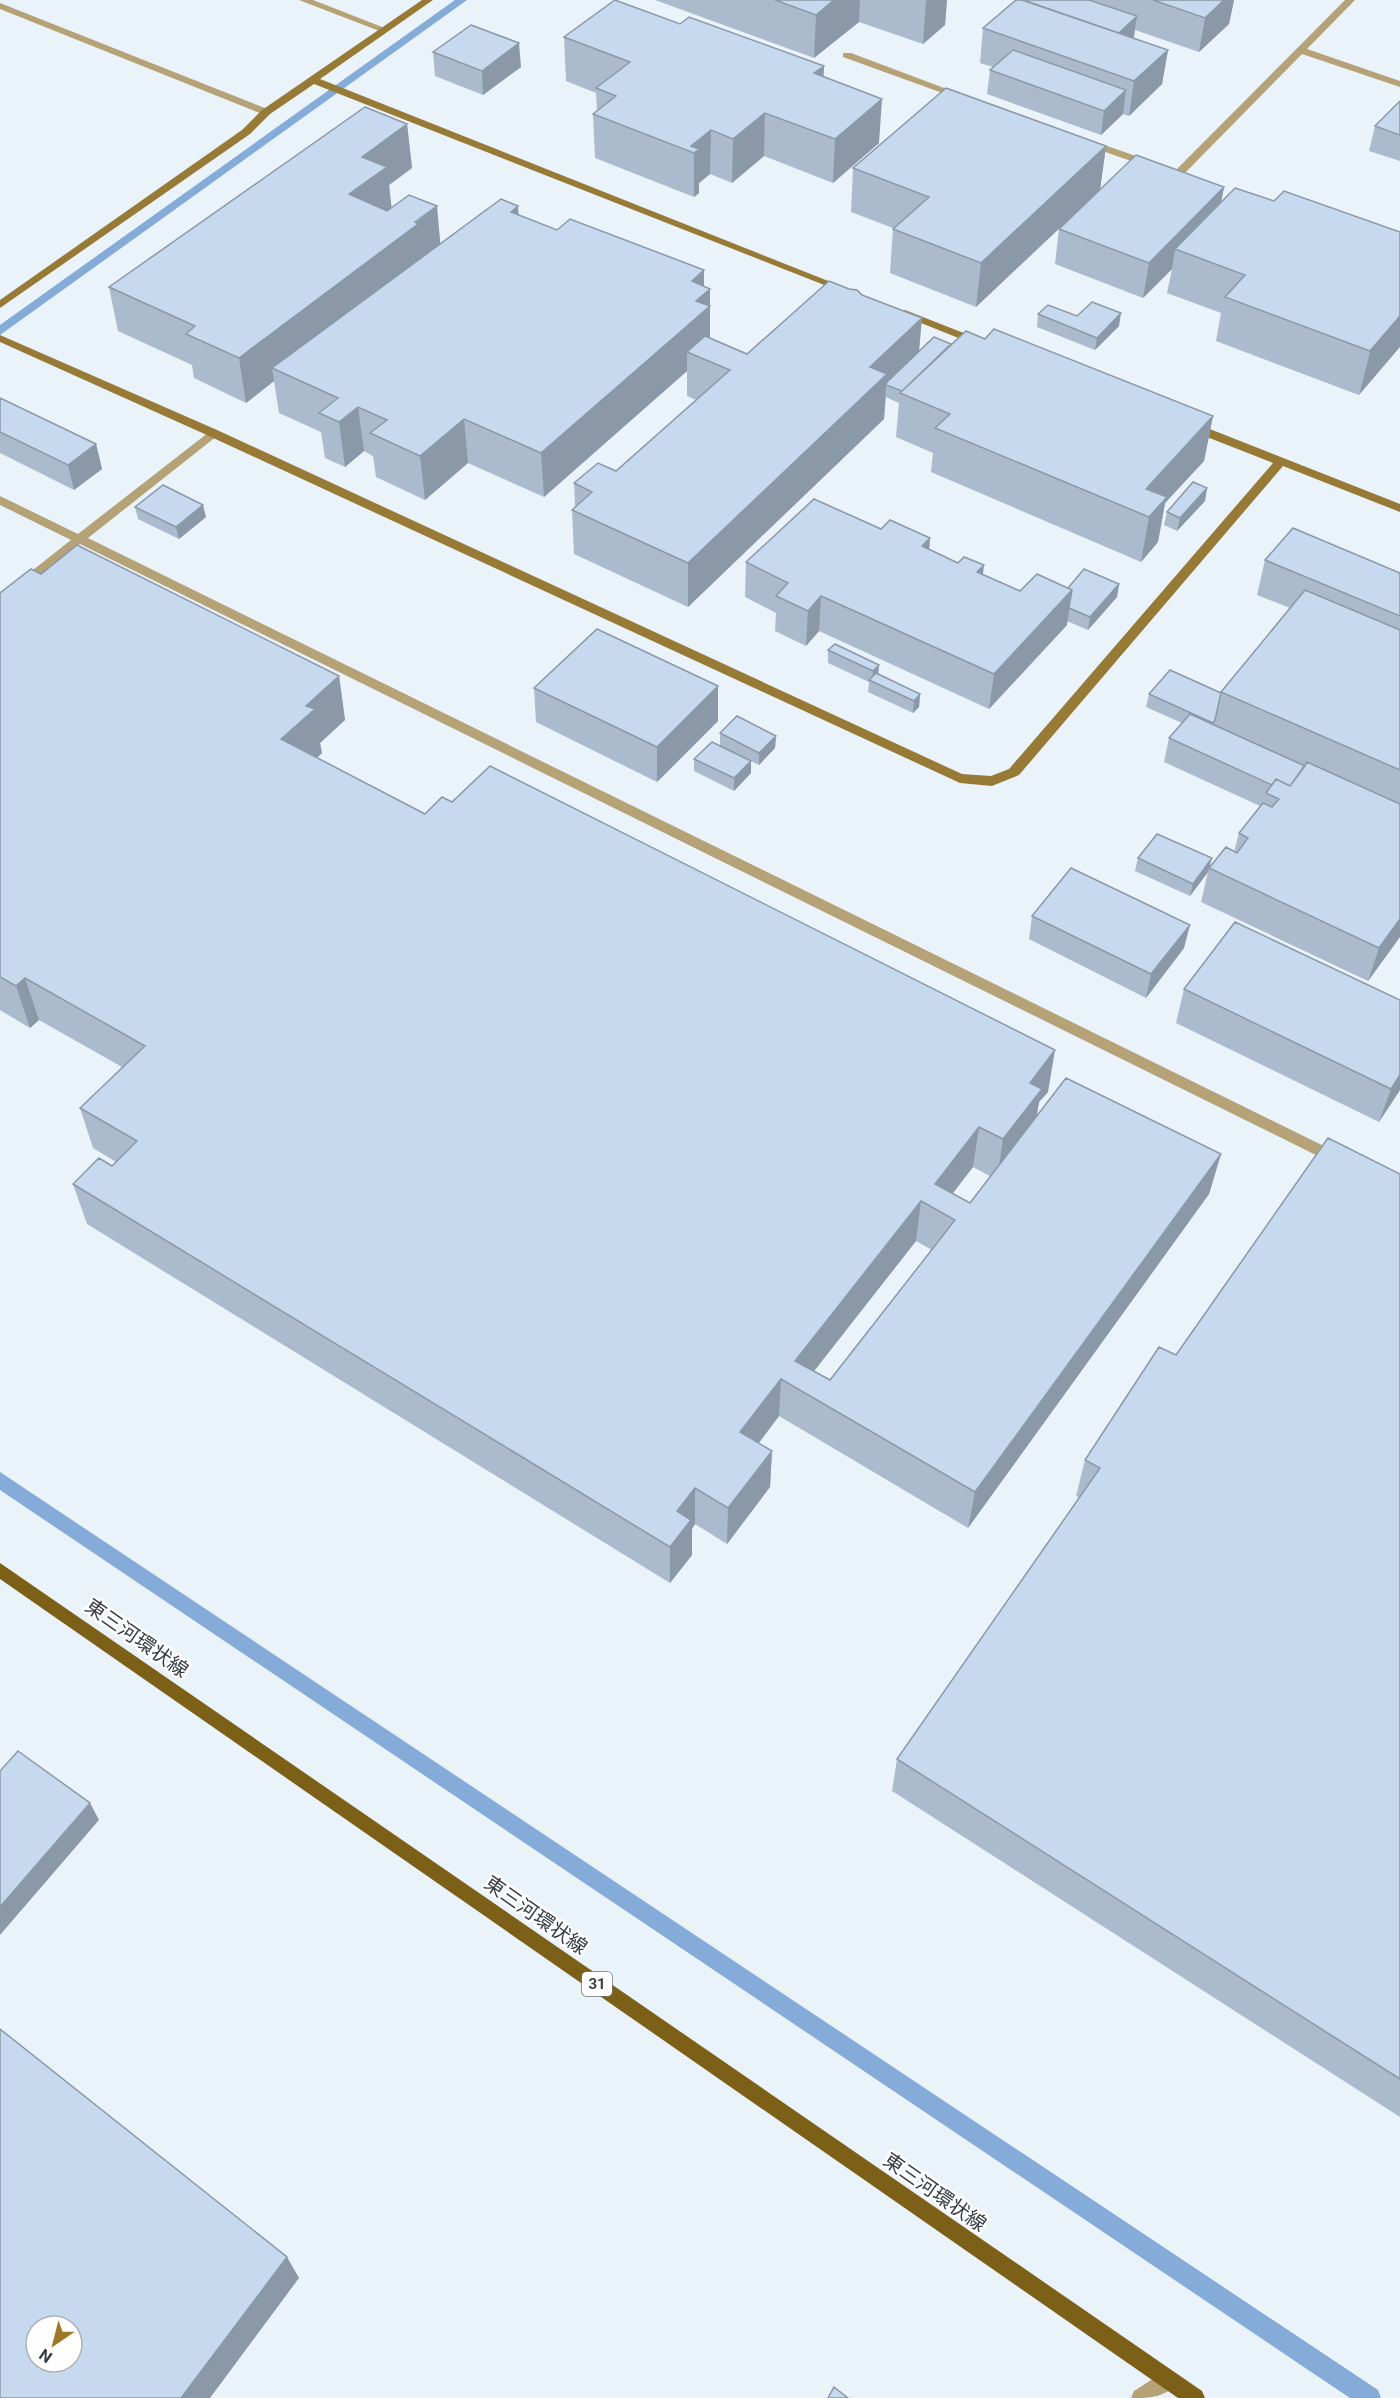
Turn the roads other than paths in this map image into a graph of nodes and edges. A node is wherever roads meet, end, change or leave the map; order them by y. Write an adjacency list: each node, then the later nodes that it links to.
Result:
1 (304, 0): 5 (street)
2 (428, 0): 5 (street)
3 (1350, 0): 6 (street)
4 (0, 6): 11 (street)
5 (385, 30): 8 (street)
6 (1300, 50): 9 (street); 12 (street)
7 (847, 55): 10 (street)
8 (314, 80): 11 (street); 13 (street)
9 (1400, 84)
10 (979, 103)
11 (266, 112): 14 (street)
12 (1078, 139)
13 (858, 295)
14 (0, 305)
15 (891, 308): 17 (street)
16 (0, 338): 19 (street)
17 (992, 347)
18 (1180, 422): 20 (street)
19 (213, 433): 20 (street); 23 (street)
20 (1281, 461): 22 (street)
21 (0, 500): 23 (street)
22 (1400, 508)
23 (79, 540): 24 (street); 25 (street)
24 (0, 603)
25 (1331, 1156)
26 (0, 1570): 27 (main road, 東三河環状線 / 31)
27 (1167, 2380): 28 (street); 29 (main road, 東三河環状線 / 31)
28 (1141, 2398)
29 (1195, 2398)

